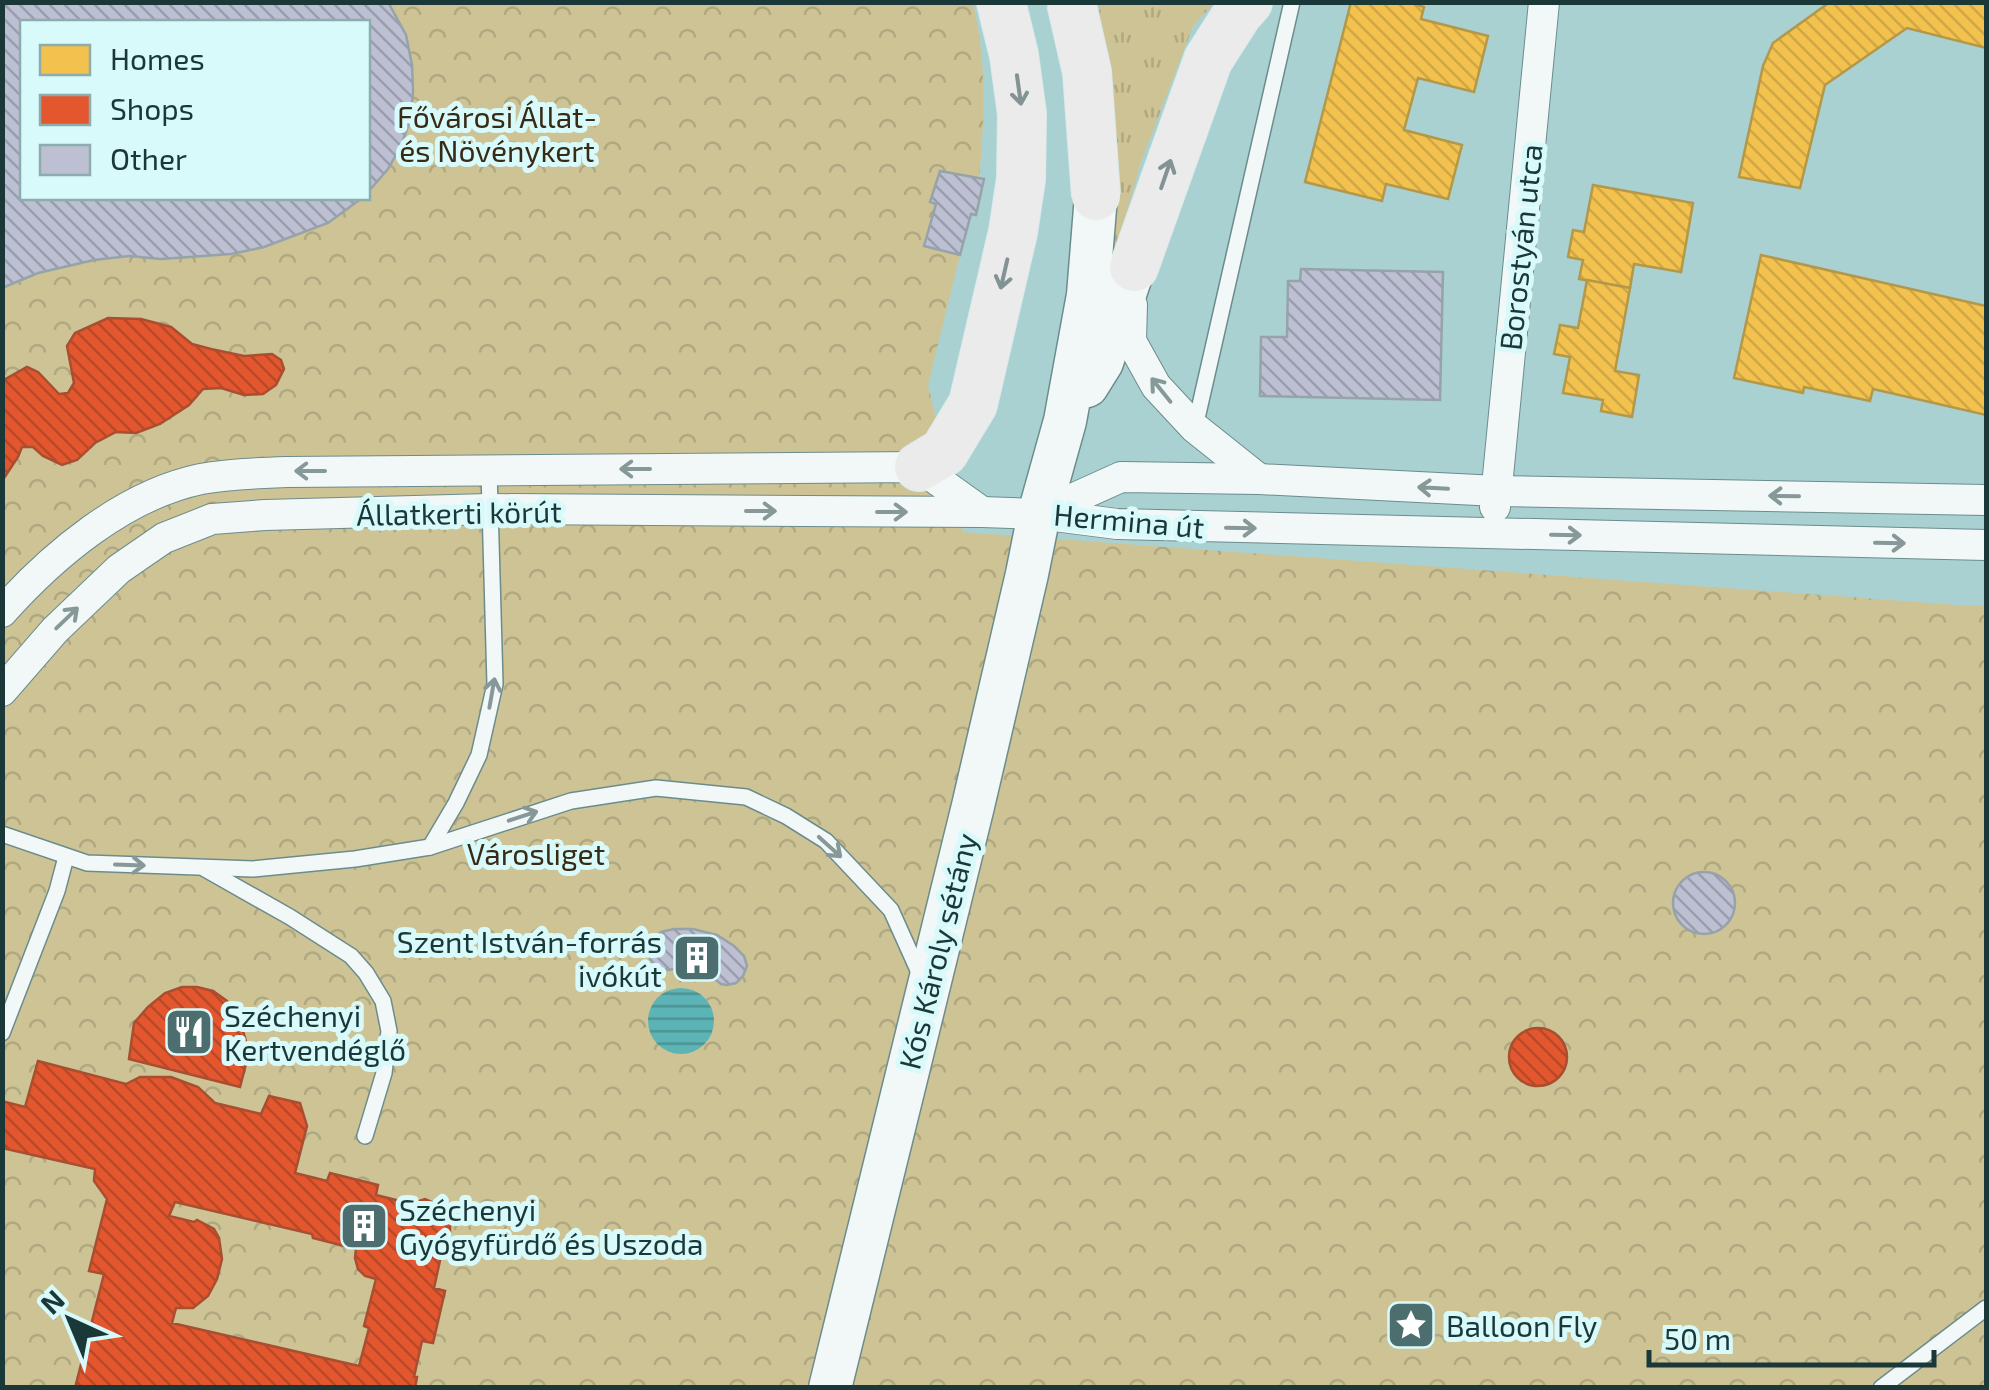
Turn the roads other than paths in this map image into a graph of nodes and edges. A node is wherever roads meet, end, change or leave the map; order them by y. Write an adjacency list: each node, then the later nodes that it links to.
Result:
1 (1000, 2): 10 (main road, one-way to 10)
2 (1071, 2): 6 (main road, bridge)
3 (1248, 2): 7 (main road, one-way to 3)
4 (1292, 2): 9 (lane)
5 (1544, 2): 13 (street, Borostyán utca)
6 (1096, 196): 8 (street)
7 (1134, 266): 8 (street); 9 (street, one-way to 7)
8 (1066, 421): 17 (street, Kós Károly sétány)
9 (1195, 428): 12 (street)
10 (919, 467): 11 (street, Állatkerti körút, one-way to 11); 16 (street)
11 (488, 470): 15 (lane); 20 (street, Állatkerti körút, one-way to 20)
12 (1259, 478): 13 (street, Hermina út, one-way to 12); 17 (street, Hermina út)
13 (1497, 491): 14 (street, Hermina út, one-way to 13); 18 (street, Borostyán utca)
14 (1986, 500)
15 (489, 510): 16 (street, Állatkerti körút, one-way to 16); 21 (street, Állatkerti körút, one-way to 15); 23 (lane, one-way to 15)
16 (982, 512): 17 (street, Állatkerti körút)
17 (1039, 514): 18 (street, Hermina út, one-way to 18); 26 (street, Kós Károly sétány)
18 (1492, 534): 19 (street, Hermina út, one-way to 19)
19 (1986, 545)
20 (2, 612)
21 (2, 691)
22 (2, 834): 24 (lane)
23 (430, 847): 25 (lane); 26 (lane, one-way to 26)
24 (66, 857): 25 (lane, one-way to 25); 27 (lane)
25 (201, 867): 28 (lane)
26 (927, 992): 30 (street, Kós Károly sétány)
27 (2, 1032)
28 (365, 1136)
29 (1986, 1308): 31 (lane)
30 (830, 1388)
31 (1881, 1388)

